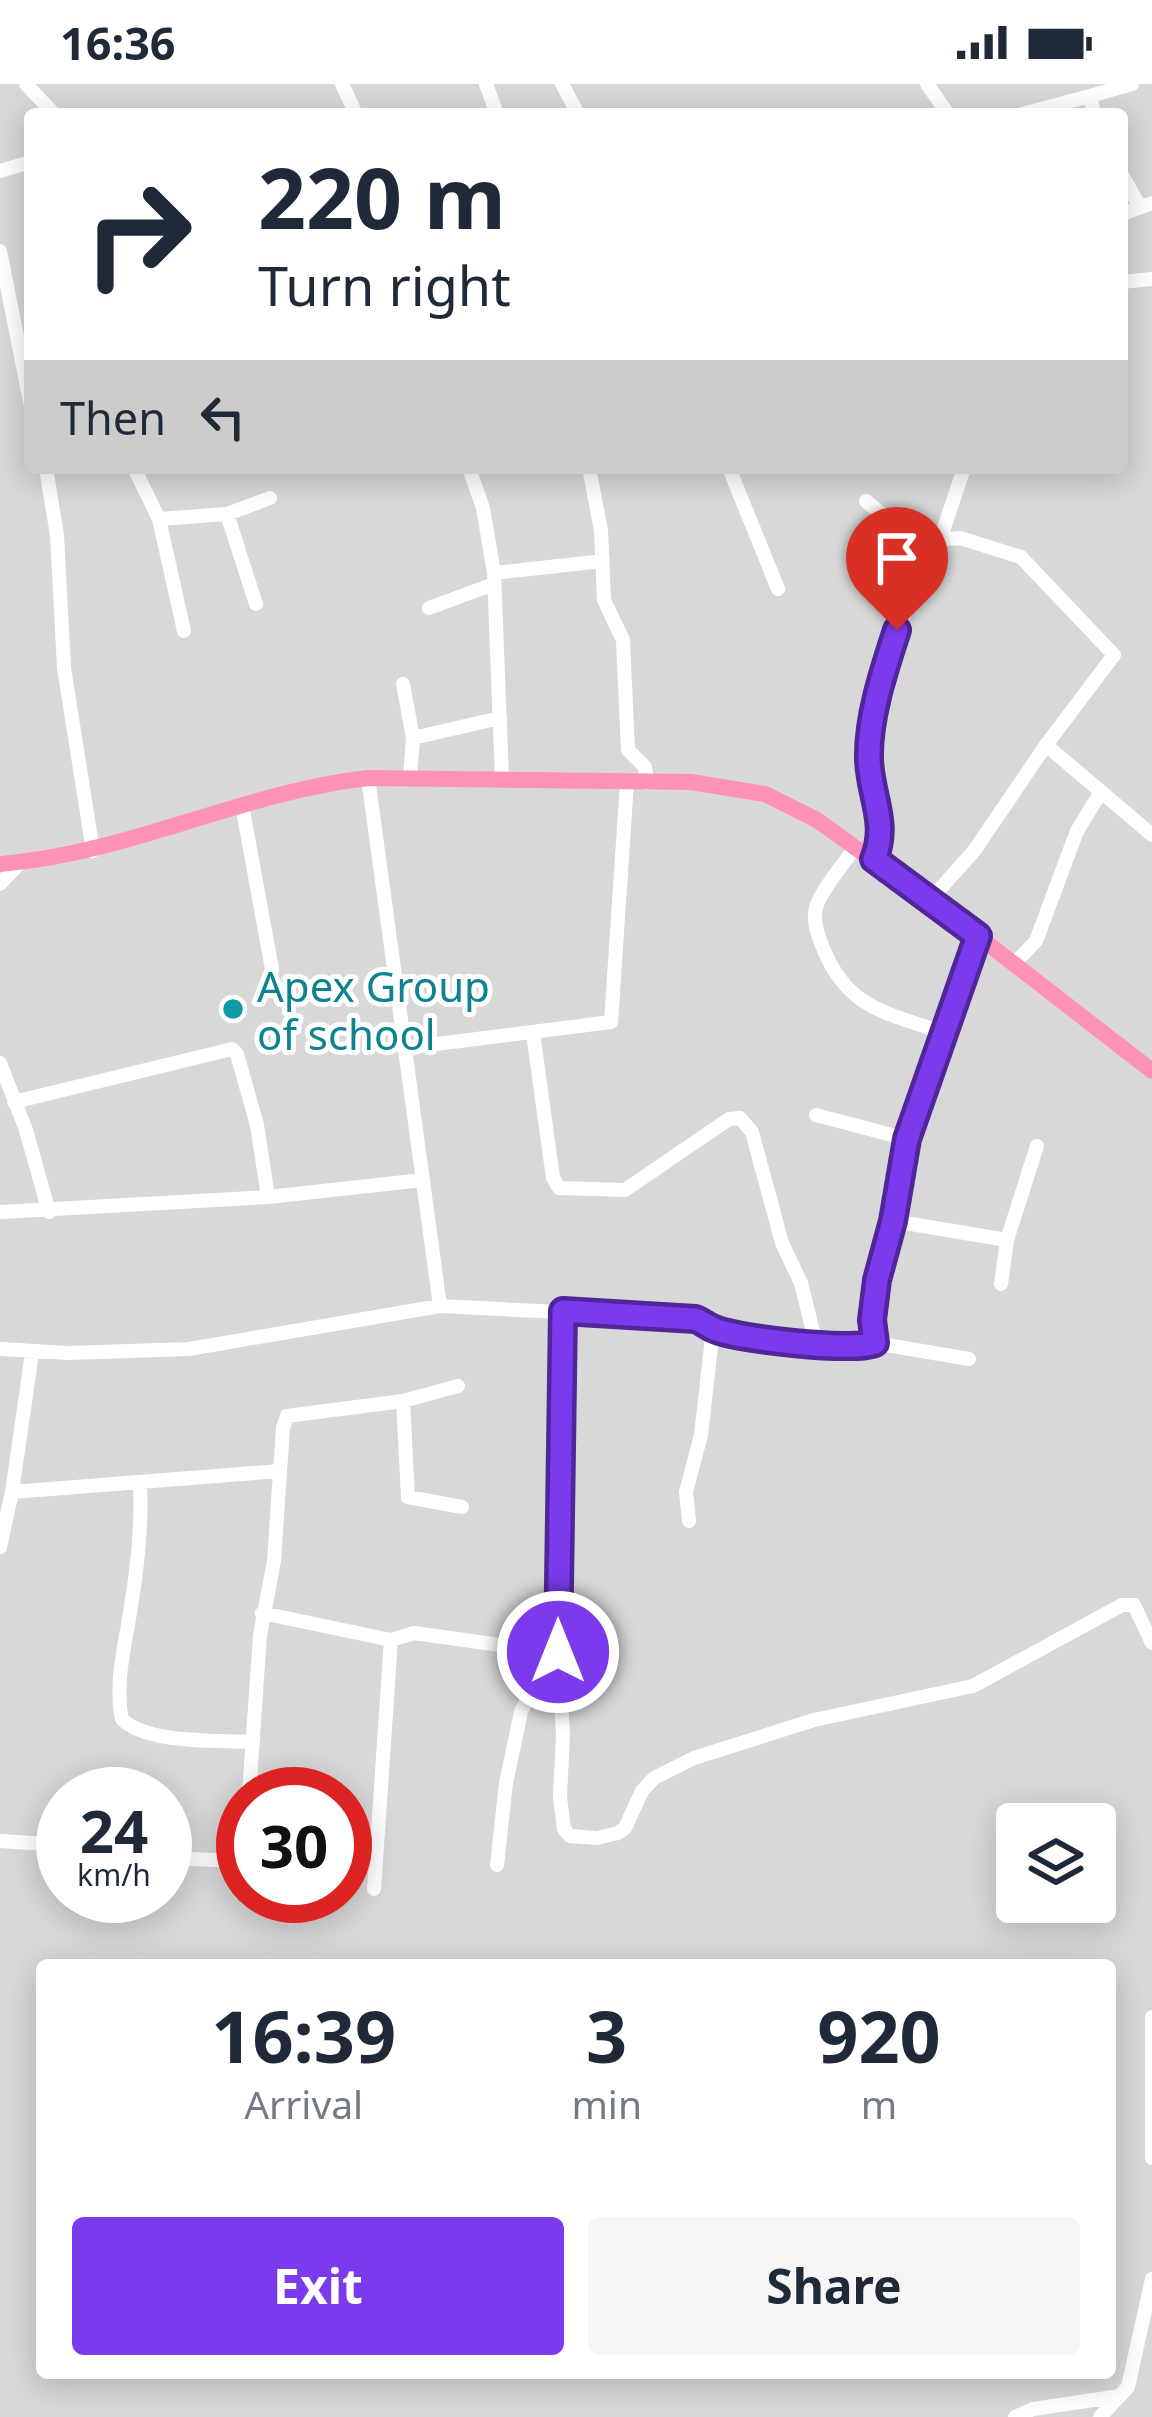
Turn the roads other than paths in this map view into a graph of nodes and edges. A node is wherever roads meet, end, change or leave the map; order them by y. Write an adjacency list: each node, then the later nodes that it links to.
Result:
1 (26, 84): 4 (street)
2 (1132, 84): 3 (street)
3 (1090, 96): 5 (street); 6 (street)
4 (48, 108)
5 (1045, 108)
6 (1093, 108)
7 (0, 251): 8 (street)
8 (24, 372)
9 (47, 474): 40 (street)
10 (137, 474): 18 (street)
11 (471, 474): 22 (street)
12 (592, 474): 21 (street)
13 (730, 474): 23 (street)
14 (962, 474): 19 (street)
15 (270, 498): 17 (street)
16 (866, 501): 20 (street)
17 (227, 514): 18 (street); 24 (street)
18 (159, 519): 26 (street)
19 (940, 540): 20 (street); 30 (street)
20 (932, 556): 41 (street)
21 (603, 561): 22 (street); 35 (street)
22 (494, 579): 25 (street); 28 (street)
23 (778, 589)
24 (256, 604)
25 (429, 608)
26 (184, 631)
27 (404, 684): 29 (street)
28 (500, 718): 29 (street); 33 (street)
29 (412, 738): 31 (street)
30 (1046, 745): 36 (street); 45 (street)
31 (410, 776): 32 (main road); 33 (main road)
32 (368, 778): 37 (main road); 51 (street)
33 (502, 779): 34 (main road)
34 (627, 782): 35 (main road); 50 (street)
35 (647, 783): 39 (main road)
36 (1101, 792): 38 (street); 47 (street)
37 (242, 805): 40 (main road); 48 (street)
38 (1152, 836)
39 (856, 846): 41 (main road); 49 (street)
40 (94, 851): 42 (main road)
41 (874, 859): 45 (main road)
42 (20, 863): 43 (main road); 44 (street)
43 (0, 864)
44 (0, 884)
45 (930, 901): 46 (main road)
46 (978, 936): 47 (main road); 49 (street)
47 (1015, 963): 53 (main road)
48 (272, 969)
49 (942, 1032): 56 (street)
50 (532, 1034): 51 (street); 69 (street)
51 (405, 1048): 58 (street)
52 (0, 1063): 54 (street)
53 (1152, 1071)
54 (14, 1102): 59 (street); 61 (street)
55 (816, 1115): 56 (street)
56 (907, 1139): 62 (street)
57 (1037, 1146): 63 (street)
58 (423, 1180): 59 (street); 65 (street)
59 (268, 1197): 61 (street)
60 (0, 1212): 61 (street)
61 (49, 1212)
62 (893, 1221): 63 (street); 68 (street)
63 (1007, 1240): 64 (street)
64 (1001, 1284)
65 (440, 1306): 66 (street); 71 (street)
66 (563, 1311): 67 (street); 84 (street)
67 (713, 1329): 69 (street); 79 (street)
68 (875, 1343): 69 (street); 72 (street)
69 (816, 1344)
70 (0, 1349): 71 (street)
71 (32, 1352): 77 (street)
72 (969, 1359)
73 (458, 1386): 74 (street)
74 (403, 1401): 75 (street); 78 (street)
75 (280, 1471): 76 (street); 81 (street)
76 (140, 1483): 77 (street); 85 (street)
77 (12, 1492): 80 (street)
78 (462, 1508)
79 (689, 1521)
80 (0, 1547)
81 (262, 1613): 82 (street); 85 (street)
82 (391, 1640): 84 (street); 90 (street)
83 (1152, 1643): 84 (street)
84 (554, 1652): 89 (street)
85 (251, 1742): 86 (street)
86 (250, 1767)
87 (0, 1841): 88 (street)
88 (36, 1843)
89 (497, 1865)
90 (374, 1889)
91 (1152, 2018): 92 (street)
92 (1152, 2158)
93 (1152, 2279): 94 (street)
94 (1124, 2393): 95 (street); 96 (street)
95 (1015, 2417)
96 (1100, 2417)

